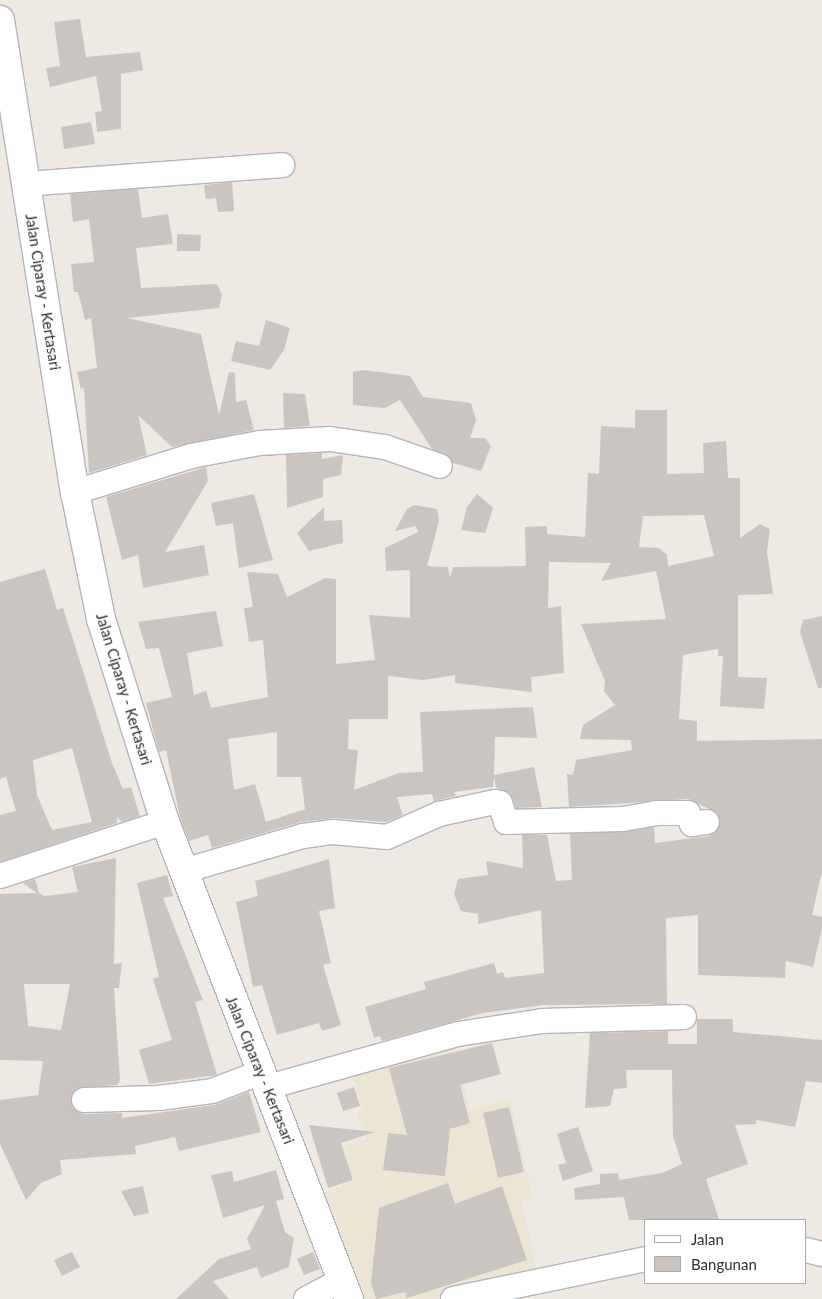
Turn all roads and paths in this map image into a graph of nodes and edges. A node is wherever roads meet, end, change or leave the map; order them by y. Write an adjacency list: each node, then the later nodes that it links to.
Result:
1 (0, 20): 3 (main road, Jalan Ciparay - Kertasari)
2 (282, 165): 3 (street)
3 (25, 184): 5 (main road, Jalan Ciparay - Kertasari)
4 (440, 466): 5 (street)
5 (75, 492): 6 (main road, Jalan Ciparay - Kertasari)
6 (165, 822): 8 (main road, Jalan Ciparay - Kertasari); 9 (street)
7 (707, 822): 8 (street)
8 (183, 871): 11 (main road, Jalan Ciparay - Kertasari)
9 (0, 876)
10 (684, 1017): 11 (street)
11 (265, 1080): 12 (street); 16 (main road, Jalan Ciparay - Kertasari)
12 (84, 1100)
13 (807, 1250): 14 (street)
14 (822, 1254)
15 (644, 1259): 18 (street)
16 (345, 1289): 17 (street)
17 (306, 1299)
18 (453, 1299)

